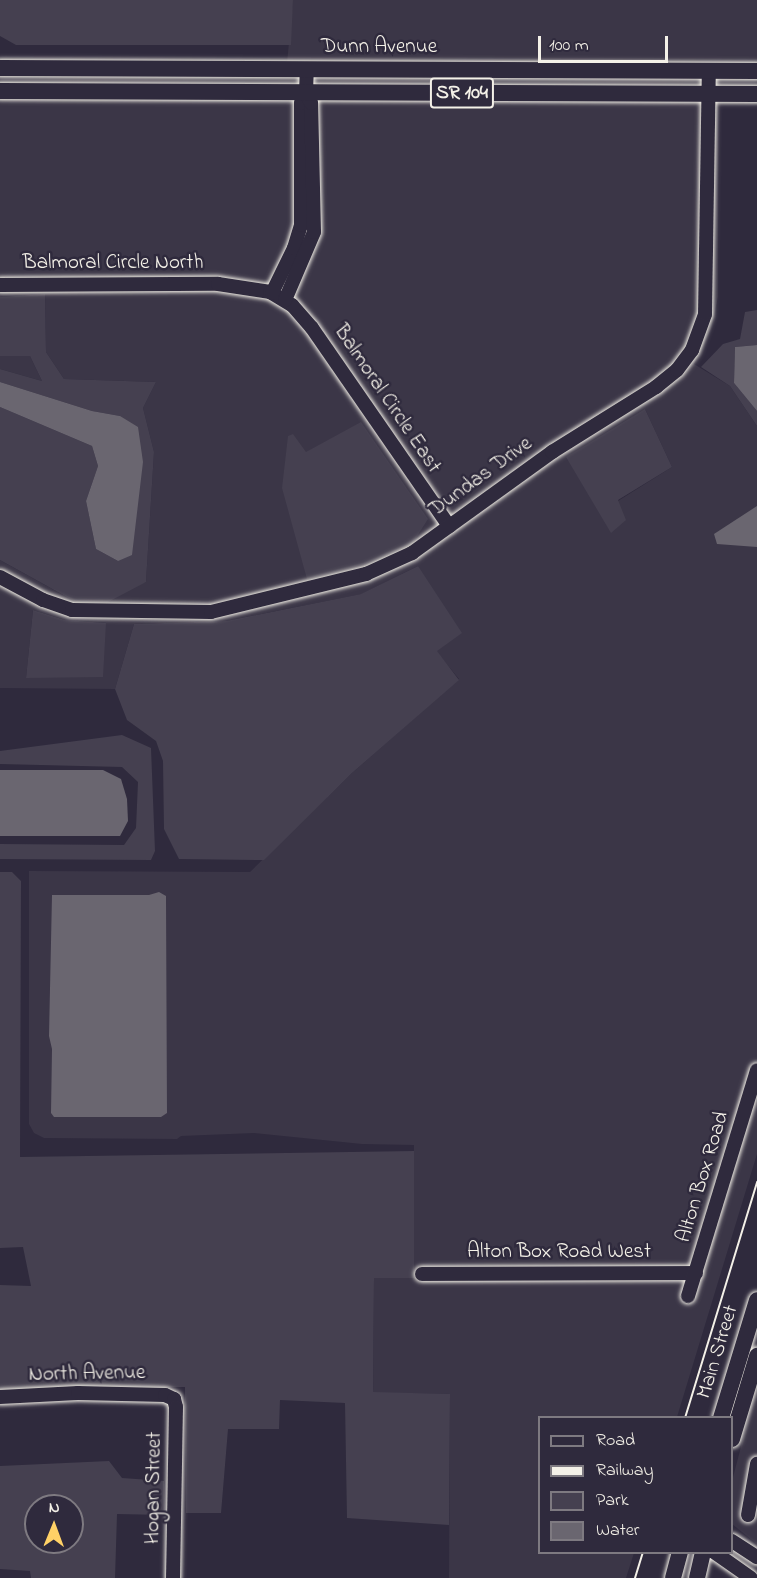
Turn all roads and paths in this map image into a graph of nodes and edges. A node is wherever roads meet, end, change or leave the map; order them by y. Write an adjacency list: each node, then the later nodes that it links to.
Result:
1 (0, 68): 3 (main road, Dunn Avenue / SR 104)
2 (307, 69): 3 (main road, Dunn Avenue / SR 104); 4 (main road, Dunn Avenue / SR 104); 8 (street)
3 (59, 70): 7 (street)
4 (709, 71): 5 (main road, Dunn Avenue / SR 104); 9 (street, Dundas Drive)
5 (757, 71)
6 (0, 91): 7 (main road, SR 104)
7 (59, 92): 8 (main road, SR 104)
8 (306, 93): 9 (main road, SR 104); 12 (street)
9 (709, 94): 10 (main road, SR 104); 13 (street, Dundas Drive)
10 (757, 94)
11 (0, 285): 12 (street, Balmoral Circle North)
12 (278, 297): 13 (street, Balmoral Circle East)
13 (449, 526): 14 (street, Dundas Drive)
14 (0, 577)
15 (757, 1070): 16 (street, Alton Box Road)
16 (696, 1273): 17 (street, Alton Box Road West); 18 (street, Alton Box Road)
17 (422, 1274)
18 (688, 1296)
19 (757, 1300): 23 (main road, Main Street)
20 (757, 1356): 24 (main road, Main Street)
21 (0, 1397): 22 (street, North Avenue)
22 (174, 1398): 32 (street, Hogan Street)
23 (722, 1416)
24 (733, 1435)
25 (757, 1464): 26 (street)
26 (748, 1515)
27 (733, 1541): 31 (street)
28 (679, 1554): 33 (main road)
29 (703, 1554): 34 (main road)
30 (717, 1554): 35 (street)
31 (757, 1557)
32 (173, 1578)
33 (673, 1578)
34 (697, 1578)
35 (751, 1578)

